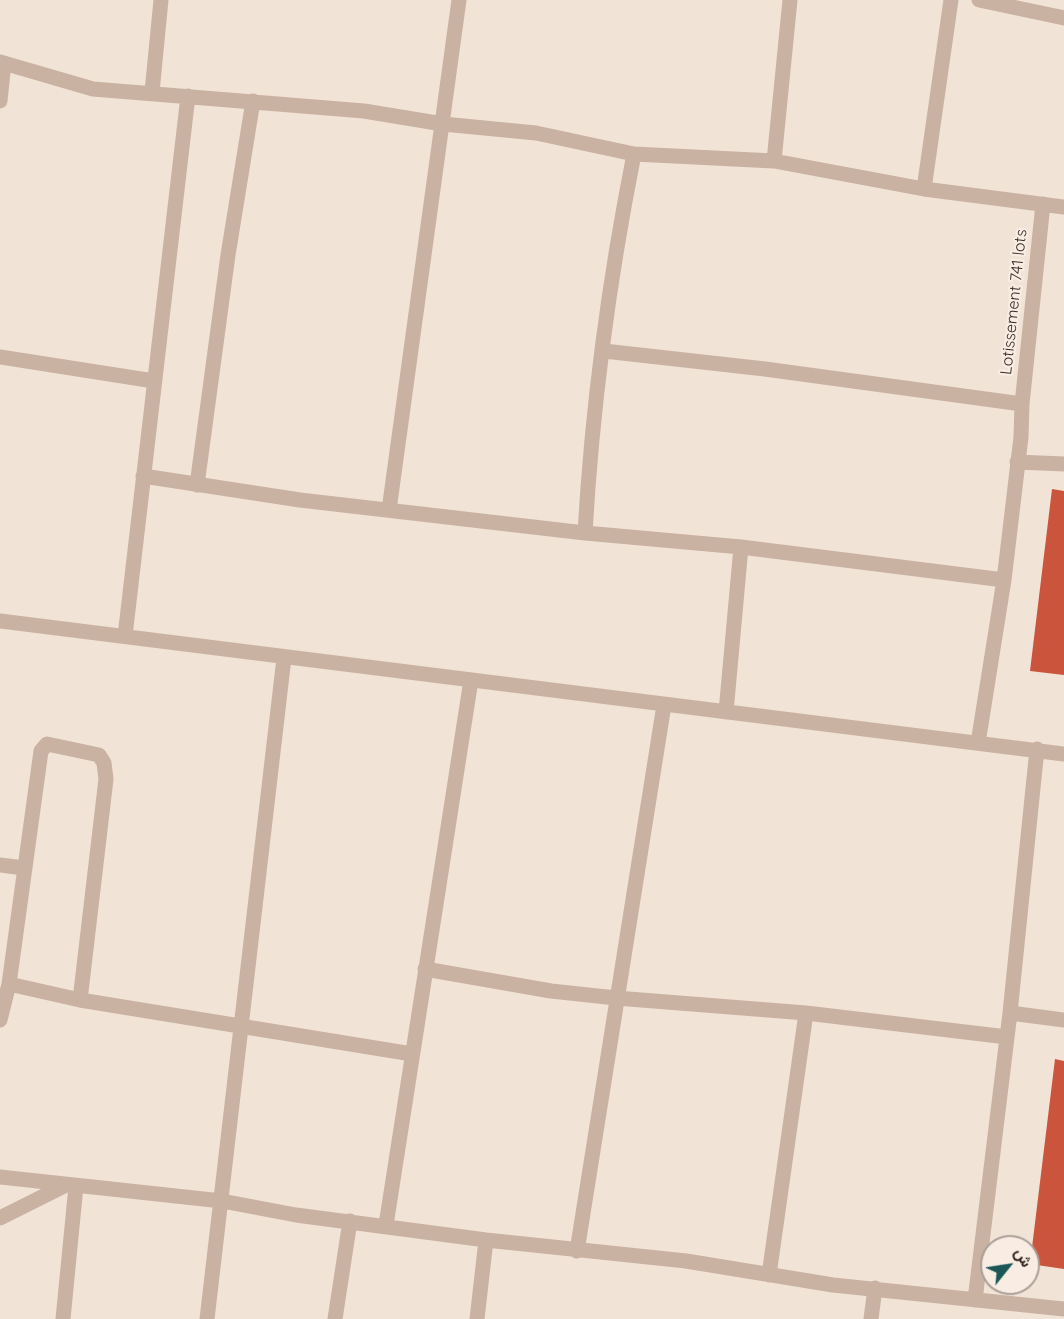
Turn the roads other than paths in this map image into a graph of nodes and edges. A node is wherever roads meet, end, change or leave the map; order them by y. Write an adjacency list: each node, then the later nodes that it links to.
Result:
1 (162, 0): 8 (street)
2 (459, 0): 12 (street)
3 (790, 0): 14 (street)
4 (951, 0): 15 (street)
5 (979, 0): 6 (street)
6 (1064, 18)
7 (2, 63): 8 (street); 10 (street)
8 (152, 92): 9 (street)
9 (188, 96): 11 (street); 20 (street)
10 (0, 101)
11 (253, 101): 12 (street); 25 (street)
12 (443, 124): 13 (street); 26 (street)
13 (634, 154): 14 (street); 18 (street)
14 (774, 161): 15 (street)
15 (924, 189): 16 (street)
16 (1043, 204): 17 (street); 21 (street, Lotissement 741 lots)
17 (1064, 207)
18 (604, 351): 21 (street); 27 (street)
19 (0, 357): 20 (street)
20 (154, 381): 24 (street)
21 (1022, 404): 22 (street, Lotissement 741 lots)
22 (1017, 462): 23 (street); 29 (street, Lotissement 741 lots)
23 (1064, 464)
24 (143, 476): 25 (street); 31 (street)
25 (197, 485): 26 (street)
26 (389, 510): 27 (street)
27 (585, 533): 28 (street)
28 (741, 547): 29 (street); 35 (street)
29 (1004, 580): 36 (street)
30 (0, 621): 31 (street)
31 (125, 636): 32 (street)
32 (284, 658): 33 (street); 49 (street)
33 (471, 680): 34 (street); 41 (street)
34 (664, 705): 35 (street); 43 (street)
35 (726, 712): 36 (street)
36 (978, 743): 37 (street)
37 (1037, 749): 38 (street); 45 (street)
38 (1064, 754)
39 (0, 865): 40 (street)
40 (24, 868): 42 (street); 44 (street)
41 (425, 969): 43 (street); 51 (street)
42 (9, 984): 44 (street); 47 (street)
43 (616, 998): 46 (street); 59 (street)
44 (80, 1000): 49 (street)
45 (1010, 1013): 48 (street); 50 (street)
46 (806, 1014): 50 (street); 60 (street)
47 (0, 1020)
48 (1064, 1020)
49 (243, 1027): 51 (street); 54 (street)
50 (1007, 1037): 62 (street)
51 (412, 1054): 57 (street)
52 (0, 1177): 53 (street)
53 (71, 1186): 54 (street); 55 (street); 64 (street)
54 (222, 1201): 56 (street); 65 (street)
55 (0, 1218)
56 (350, 1221): 57 (street); 66 (street)
57 (386, 1225): 58 (street)
58 (486, 1240): 59 (street); 67 (street)
59 (577, 1251): 60 (street)
60 (769, 1275): 61 (street)
61 (875, 1288): 62 (street); 68 (street)
62 (975, 1300): 63 (street)
63 (1064, 1309)
64 (63, 1319)
65 (207, 1319)
66 (335, 1319)
67 (477, 1319)
68 (871, 1319)

